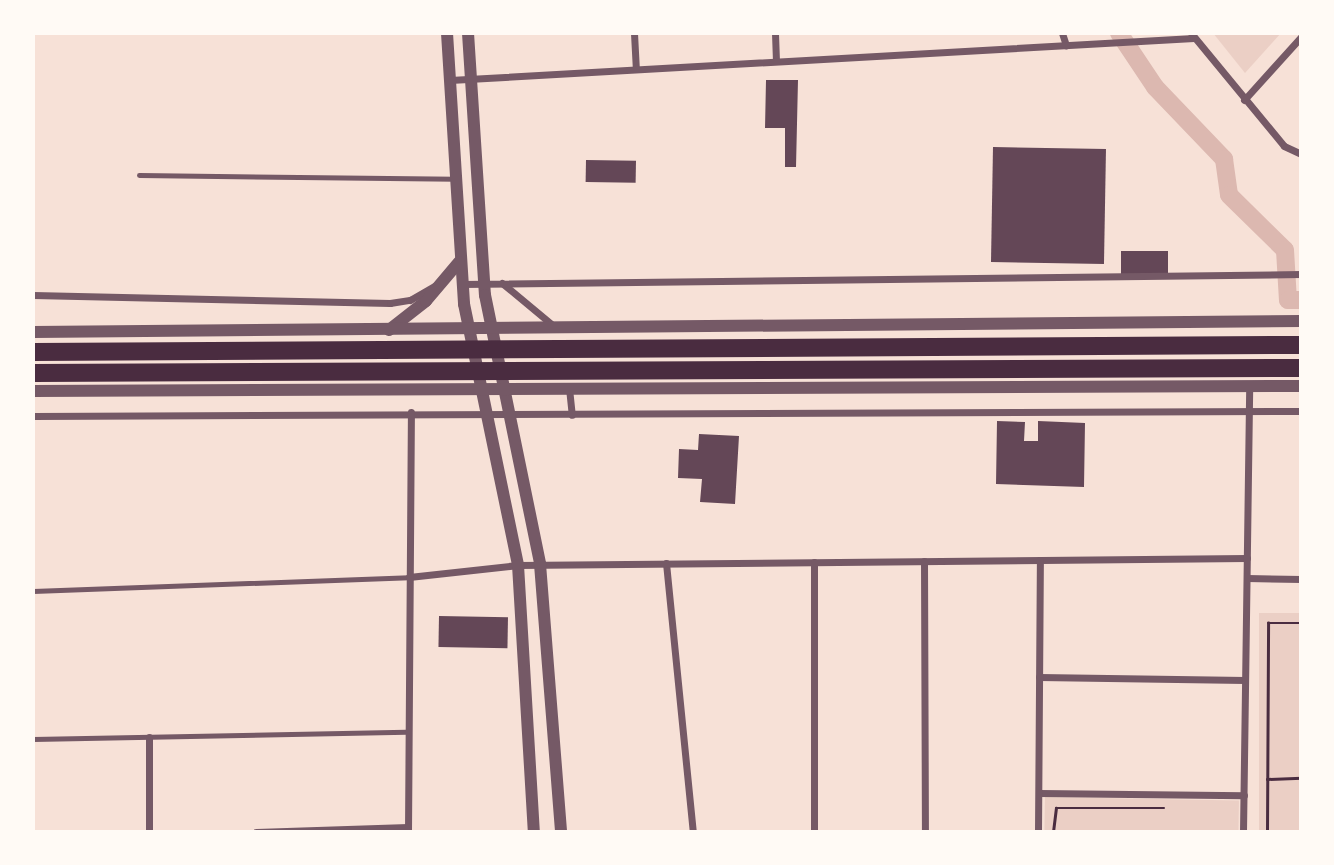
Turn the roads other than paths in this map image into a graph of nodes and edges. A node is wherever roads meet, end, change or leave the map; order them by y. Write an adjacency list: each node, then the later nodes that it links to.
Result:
1 (447, 33): 12 (street)
2 (468, 33): 11 (street)
3 (634, 33): 10 (street)
4 (775, 33): 9 (street)
5 (1062, 33): 8 (street)
6 (1193, 36): 8 (street); 13 (street)
7 (1301, 37): 13 (street)
8 (1066, 45): 9 (street)
9 (776, 60): 10 (street)
10 (636, 68): 11 (street)
11 (470, 79): 12 (street); 21 (street)
12 (450, 80): 16 (street)
13 (1244, 100): 14 (street)
14 (1301, 154)
15 (139, 175): 16 (lane)
16 (455, 179): 17 (street)
17 (459, 262): 19 (street); 22 (street)
18 (1301, 274): 20 (street)
19 (445, 280): 23 (street); 28 (street)
20 (501, 282): 21 (street); 27 (street)
21 (484, 283): 22 (street); 26 (street)
22 (462, 284): 25 (street)
23 (33, 295)
24 (1301, 321): 27 (street)
25 (472, 329): 26 (street); 28 (street); 37 (street)
26 (493, 329): 27 (street); 38 (street)
27 (557, 329)
28 (389, 330): 29 (street)
29 (33, 332)
30 (1301, 345): 31 (main road)
31 (33, 352)
32 (1301, 368): 33 (main road)
33 (33, 373)
34 (1249, 385): 35 (street); 36 (street); 42 (street)
35 (1301, 386)
36 (569, 387): 38 (street); 45 (street)
37 (482, 388): 38 (street); 39 (street); 43 (street)
38 (507, 388): 44 (street)
39 (33, 391)
40 (1301, 411): 42 (street)
41 (411, 412): 43 (street); 46 (street); 54 (street)
42 (1249, 412): 45 (street); 47 (street)
43 (487, 415): 44 (street); 53 (street)
44 (513, 415): 45 (street); 52 (street)
45 (572, 415)
46 (33, 416)
47 (1247, 558): 48 (street); 55 (street)
48 (1040, 560): 49 (street); 58 (street)
49 (924, 561): 50 (street); 72 (street)
50 (814, 562): 51 (street); 71 (street)
51 (666, 563): 52 (street); 70 (street)
52 (540, 564): 53 (street); 69 (street)
53 (518, 565): 54 (street); 68 (street)
54 (409, 577): 57 (lane); 60 (street)
55 (1247, 579): 56 (street); 59 (street)
56 (1301, 579)
57 (33, 592)
58 (1040, 677): 59 (street); 63 (street)
59 (1245, 680): 64 (street)
60 (406, 732): 61 (lane); 65 (street)
61 (149, 737): 62 (lane); 66 (street)
62 (33, 739)
63 (1039, 793): 64 (street); 73 (street)
64 (1244, 795): 74 (street)
65 (408, 830): 67 (street)
66 (149, 832)
67 (256, 832)
68 (534, 832)
69 (561, 832)
70 (693, 832)
71 (814, 832)
72 (925, 832)
73 (1038, 832)
74 (1243, 832)

